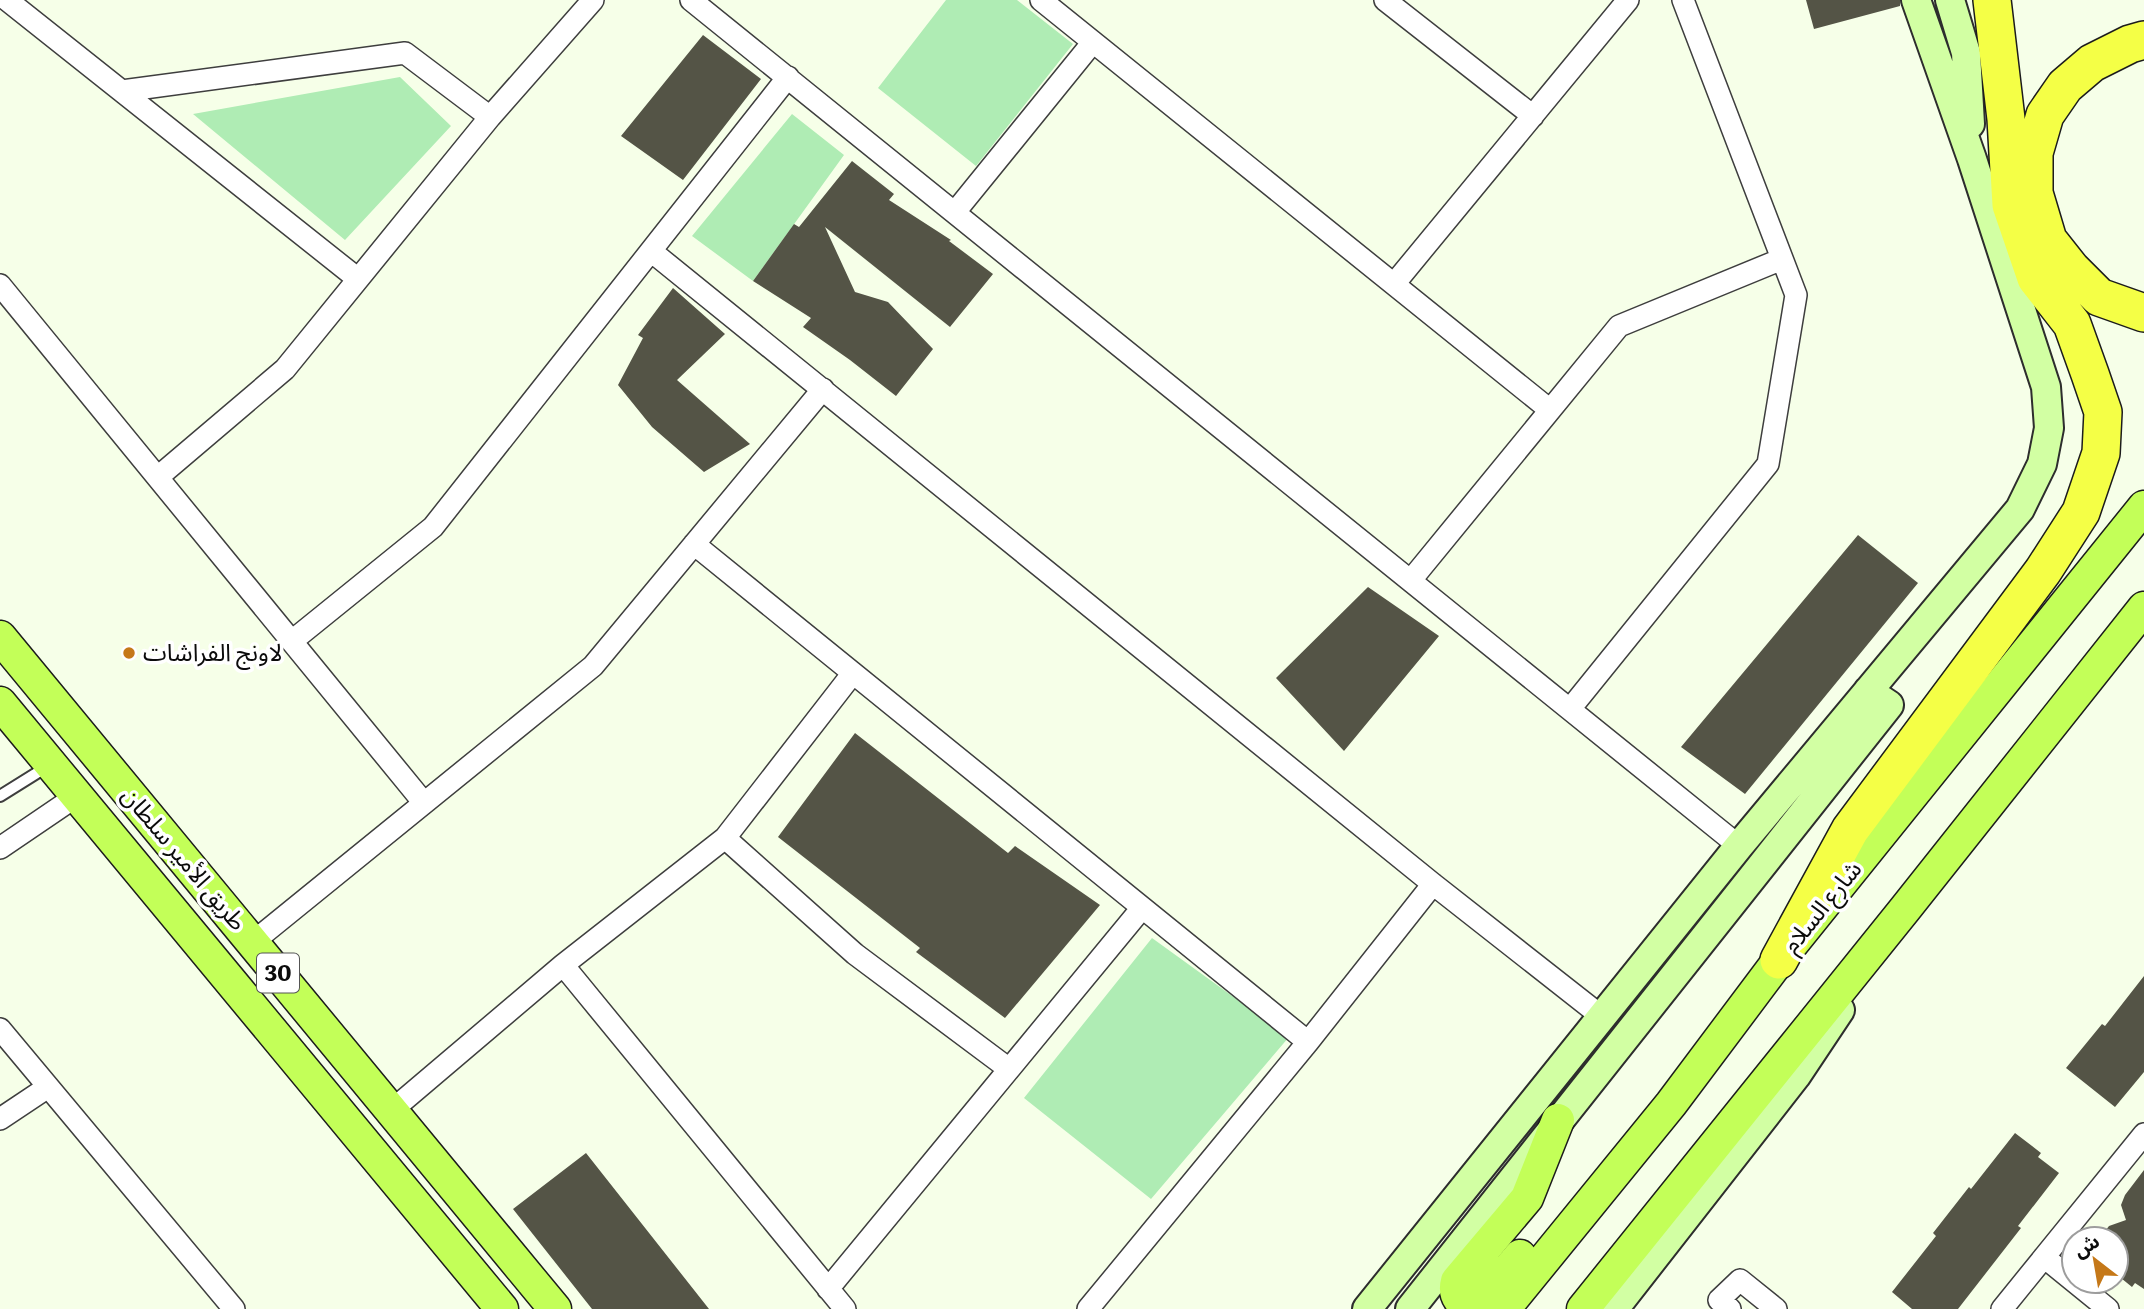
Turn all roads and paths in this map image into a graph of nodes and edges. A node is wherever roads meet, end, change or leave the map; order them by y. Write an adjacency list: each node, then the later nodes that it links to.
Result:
1 (7, 0): 14 (street)
2 (593, 0): 16 (street)
3 (691, 0): 13 (street)
4 (1041, 0): 12 (street)
5 (1385, 0): 15 (street)
6 (1628, 0): 15 (street)
7 (1683, 0): 20 (street)
8 (1916, 0): 17 (main road)
9 (1950, 0): 17 (main road)
10 (1992, 0): 49 (highway)
11 (2144, 40): 24 (highway)
12 (1093, 42): 18 (street); 22 (street)
13 (788, 77): 18 (street); 19 (street)
14 (122, 92): 16 (street); 21 (street)
15 (1533, 116): 22 (street)
16 (490, 117): 21 (street)
17 (1972, 159): 35 (main road)
18 (955, 212): 30 (street)
19 (651, 251): 25 (street); 33 (street)
20 (1782, 259): 26 (street); 37 (street)
21 (358, 279): 27 (street)
22 (1394, 284): 26 (street)
23 (0, 285): 27 (street)
24 (2144, 313)
25 (823, 389): 29 (street); 45 (street)
26 (1550, 410): 30 (street)
27 (158, 477): 33 (street)
28 (2144, 507): 49 (main road, شارع السلام)
29 (694, 544): 34 (street); 41 (street)
30 (1410, 580): 37 (street)
31 (2144, 608): 47 (main road)
32 (0, 637): 48 (main road, طريق الأمير سلطان / 30)
33 (292, 641): 41 (street)
34 (853, 673): 42 (street); 46 (street)
35 (1868, 691): 43 (main road); 59 (main road)
36 (2, 709): 38 (main road, طريق الأمير سلطان / 30)
37 (1570, 709): 43 (street)
38 (51, 764): 39 (main road, طريق الأمير سلطان / 30); 40 (lane)
39 (78, 795): 44 (street); 65 (main road, طريق الأمير سلطان / 30)
40 (0, 796)
41 (424, 803): 48 (street)
42 (725, 838): 50 (street); 54 (street)
43 (1739, 846): 51 (main road)
44 (0, 848)
45 (1433, 884): 51 (street); 53 (street)
46 (1142, 908): 53 (street); 54 (street)
47 (1905, 909): 72 (main road); 73 (main road)
48 (253, 943): 57 (main road, طريق الأمير سلطان / 30)
49 (1779, 960): 56 (main road, شارع السلام)
50 (563, 965): 57 (street); 62 (street)
51 (1601, 1016): 69 (main road)
52 (0, 1029): 55 (street)
53 (1308, 1042): 68 (street)
54 (1009, 1069): 62 (street)
55 (48, 1087): 58 (street); 64 (street)
56 (1671, 1104): 59 (main road); 71 (main road, شارع السلام)
57 (391, 1111): 66 (main road, طريق الأمير سلطان / 30)
58 (0, 1119)
59 (1558, 1121): 70 (main road)
60 (2144, 1133): 61 (street)
61 (2044, 1257): 75 (street); 76 (street)
62 (828, 1289): 67 (street)
63 (1720, 1306): 74 (street)
64 (234, 1309)
65 (502, 1309)
66 (555, 1309)
67 (845, 1309)
68 (1088, 1309)
69 (1367, 1309)
70 (1409, 1309)
71 (1504, 1309)
72 (1583, 1309)
73 (1614, 1309)
74 (1776, 1309)
75 (2002, 1309)
76 (2108, 1309)

